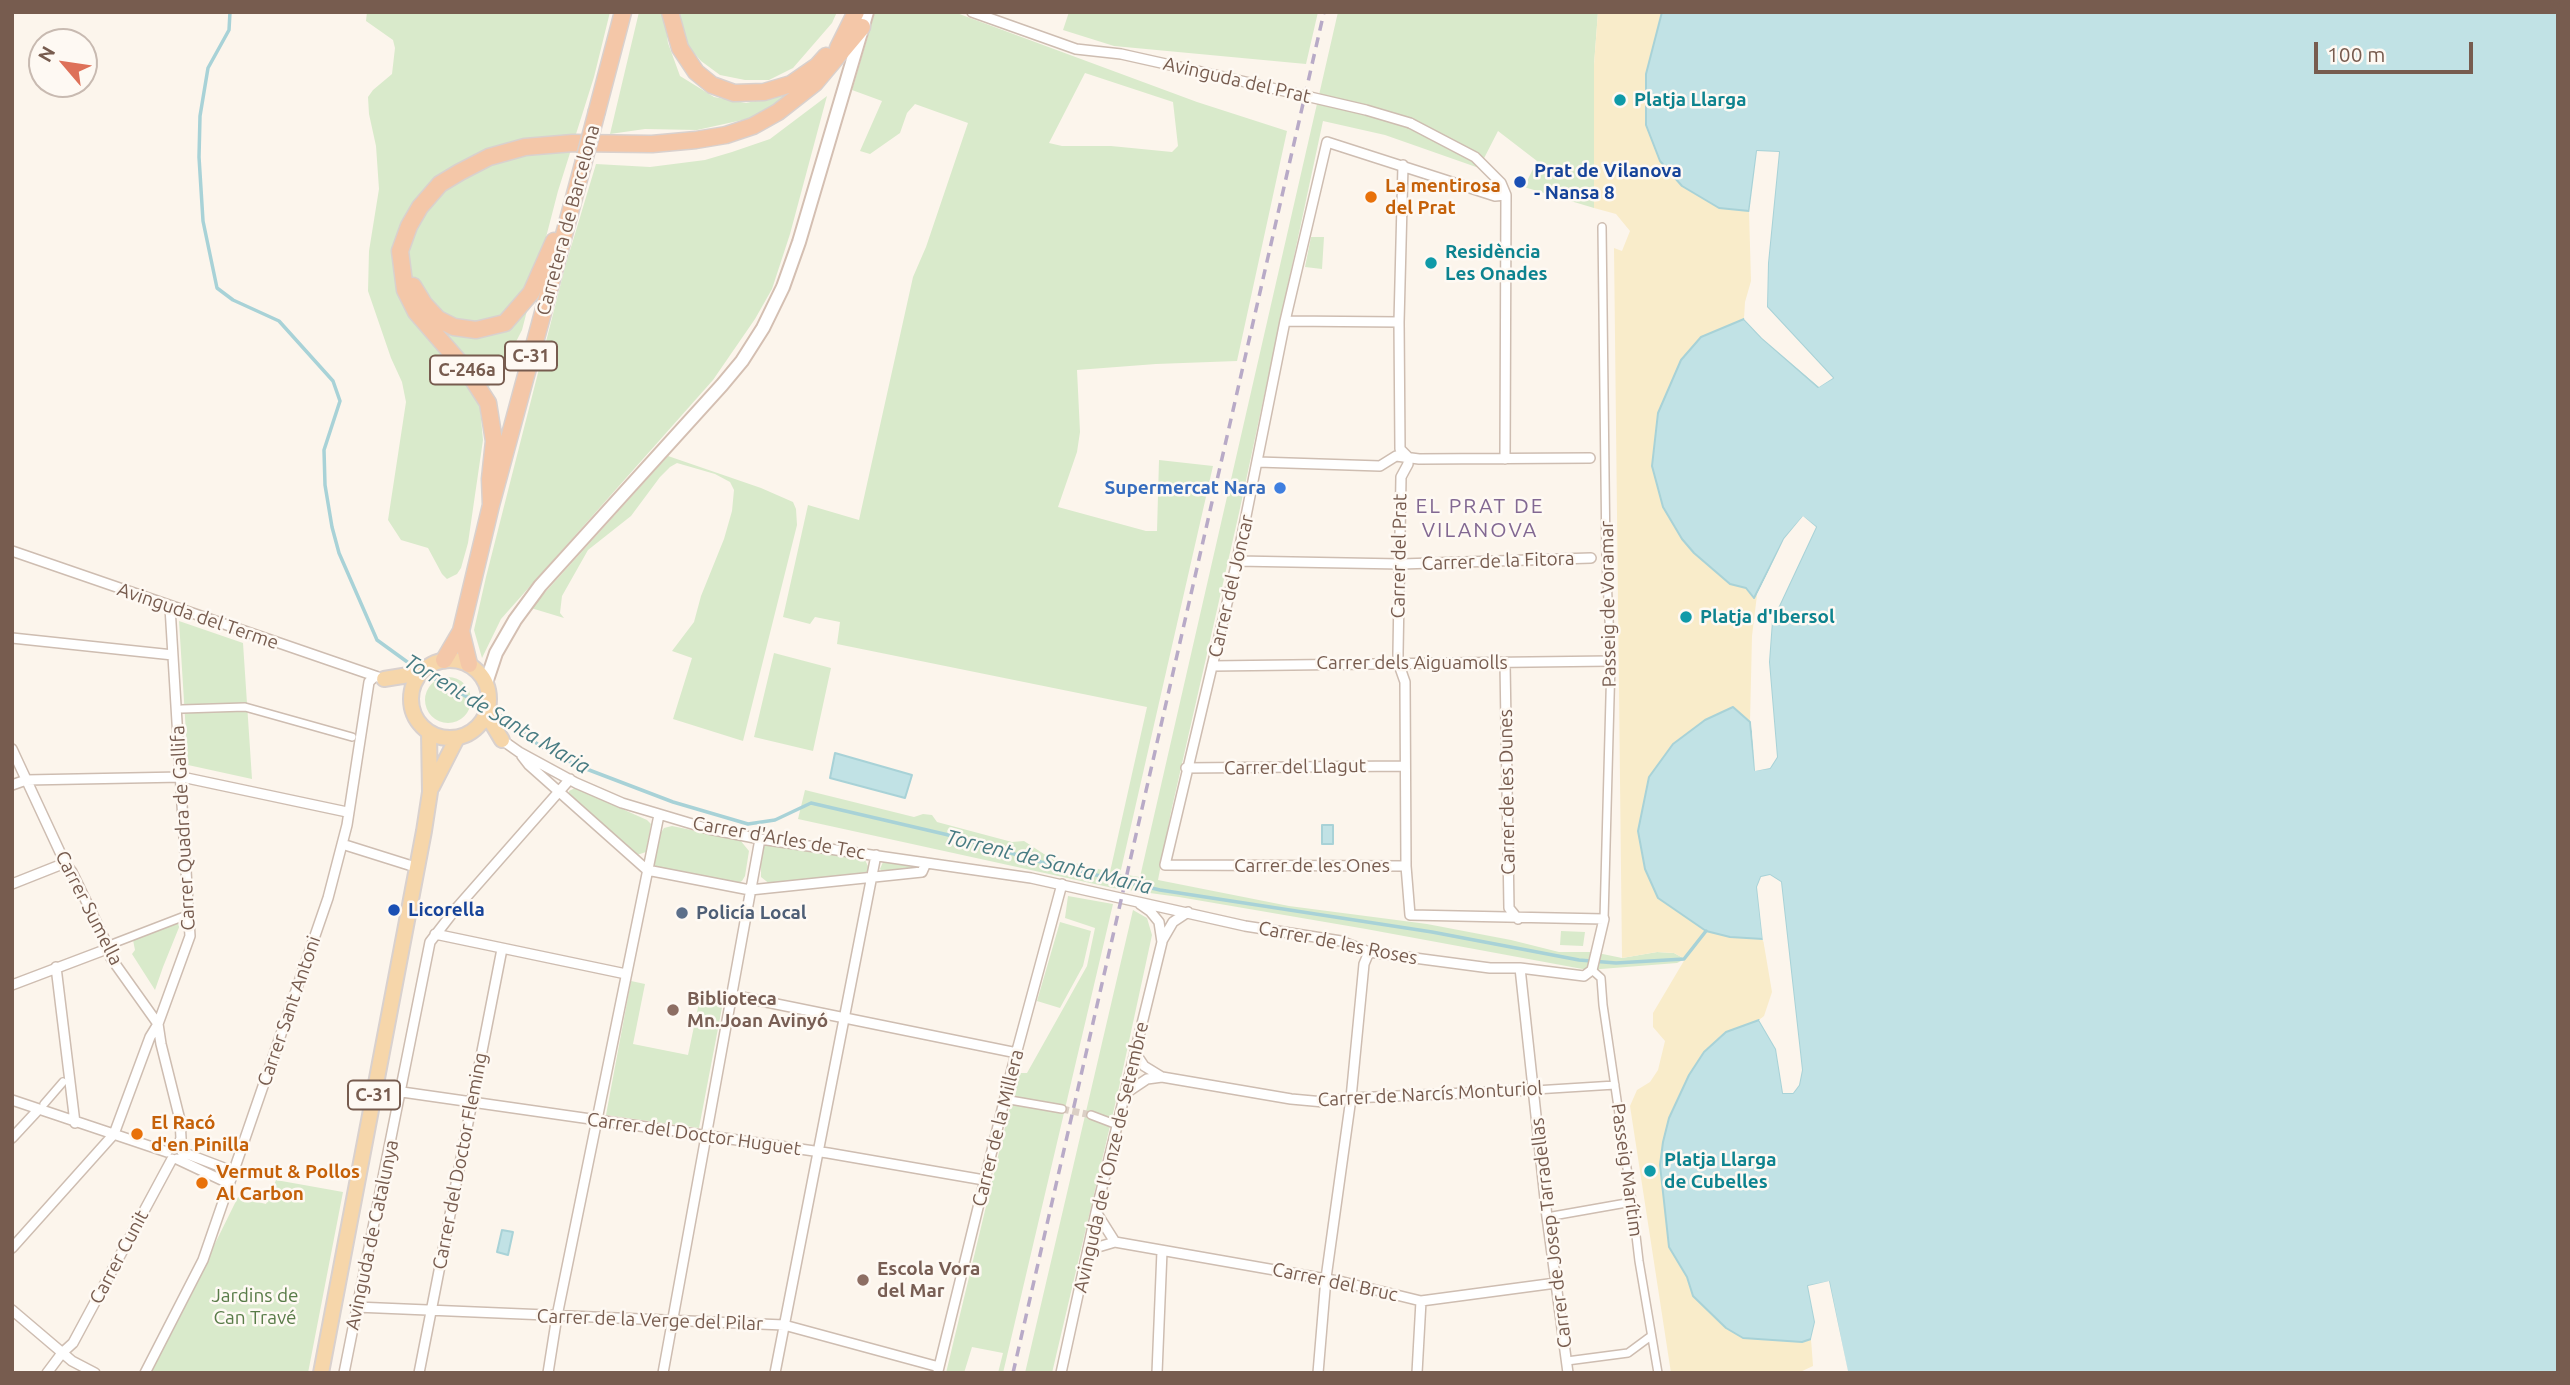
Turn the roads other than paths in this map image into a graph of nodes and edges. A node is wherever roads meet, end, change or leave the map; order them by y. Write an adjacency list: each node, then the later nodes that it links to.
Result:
1 (624, 12): 11 (highway, Carretera de Barcelona / C-31, bridge)
2 (670, 12): 5 (highway)
3 (972, 12): 8 (street, Avinguda del Prat, bridge)
4 (863, 16): 5 (highway, C-246a); 6 (highway); 37 (main road)
5 (844, 36): 6 (highway, C-246a)
6 (830, 66): 13 (highway, C-246a)
7 (1403, 165): 9 (street); 14 (street, Carrer del Joncar); 15 (street, Carrer del Prat)
8 (1490, 172): 9 (street); 10 (street, Avinguda del Prat)
9 (1477, 189): 10 (street)
10 (1506, 195): 18 (street)
11 (571, 207): 13 (highway, C-246a); 20 (highway, Carretera de Barcelona / C-31)
12 (1602, 227): 30 (street, Passeig de Voramar)
13 (400, 251): 20 (highway, C-246a)
14 (1285, 321): 15 (street); 19 (street, Carrer del Joncar)
15 (1399, 322): 16 (street, Carrer del Prat)
16 (1408, 457): 18 (street); 19 (street); 24 (street, Carrer del Prat)
17 (1590, 458): 18 (street)
18 (1504, 459)
19 (1258, 462): 23 (street, Carrer del Joncar)
20 (491, 505): 26 (highway, Carretera de Barcelona / C-31)
21 (12, 551): 25 (street, Avinguda del Terme)
22 (1591, 558): 24 (street, Carrer de la Fitora)
23 (1237, 561): 24 (street, Carrer de la Fitora); 34 (street, Carrer del Joncar)
24 (1399, 564): 31 (street, Carrer del Prat)
25 (170, 607): 28 (street, Carrer Quadra de Gallifa); 36 (street, Avinguda del Terme)
26 (461, 631): 29 (highway, C-31); 33 (highway, C-31)
27 (12, 638): 28 (street)
28 (173, 655): 50 (street, Carrer Quadra de Gallifa)
29 (444, 660): 33 (main road); 35 (main road)
30 (1611, 661): 32 (street, Carrer dels Aiguamolls); 78 (street, Passeig de Voramar)
31 (1398, 662): 32 (street, Carrer dels Aiguamolls); 34 (street, Carrer dels Aiguamolls); 48 (street, Carrer del Prat)
32 (1505, 663): 73 (street, Carrer de les Dunes)
33 (469, 664): 37 (main road, C-31)
34 (1212, 666): 49 (street, Carrer del Joncar)
35 (422, 672): 36 (main road); 38 (main road)
36 (379, 678): 38 (main road); 56 (street, Carrer Sant Antoni)
37 (486, 683): 40 (main road)
38 (411, 701): 42 (main road)
39 (182, 709): 43 (street)
40 (488, 709): 41 (main road); 45 (main road)
41 (475, 730): 44 (main road); 45 (main road)
42 (429, 732): 44 (main road); 54 (main road, C-31)
43 (352, 737)
44 (457, 738): 54 (main road, C-31)
45 (502, 740): 47 (street, Carrer d'Arles de Tec)
46 (12, 749): 52 (street, Carrer Sumella)
47 (519, 752): 51 (street, Carrer d'Arles de Tec); 55 (street, Carrer d'Arles de Tec)
48 (1404, 766): 49 (street, Carrer del Llagut); 66 (street, Carrer del Prat)
49 (1186, 768): 64 (street, Carrer del Joncar)
50 (181, 777): 52 (street); 56 (street); 75 (street, Carrer Quadra de Gallifa)
51 (570, 779): 55 (street); 57 (street, Carrer d'Arles de Tec)
52 (26, 780): 53 (street); 62 (street, Carrer Sumella)
53 (12, 785)
54 (430, 792): 58 (main road, C-31)
55 (560, 793): 67 (street, Carrer d'Arles de Tec); 79 (street)
56 (348, 813): 60 (street, Carrer Sant Antoni)
57 (659, 814): 59 (street, Carrer d'Arles de Tec); 67 (street)
58 (425, 818): 65 (main road, Avinguda de Catalunya / C-31); 142 (main road, Avinguda de Catalunya / C-31)
59 (760, 839): 61 (street, Carrer d'Arles de Tec); 71 (street)
60 (342, 844): 65 (street); 115 (street, Carrer Sant Antoni)
61 (876, 855): 63 (street, Carrer d'Arles de Tec); 68 (street)
62 (65, 863): 69 (street); 81 (street, Carrer Sumella)
63 (926, 863): 68 (street, Carrer d'Arles de Tec); 70 (street, Carrer d'Arles de Tec)
64 (1165, 865): 66 (street, Carrer de les Ones)
65 (412, 866): 141 (main road, Avinguda de Catalunya / C-31)
66 (1406, 866): 76 (street, Carrer de les Ones)
67 (647, 870): 71 (street, Carrer d'Arles de Tec); 87 (street)
68 (872, 876): 71 (street, Carrer d'Arles de Tec); 90 (street)
69 (12, 884)
70 (1062, 884): 72 (street, Carrer d'Arles de Tec); 92 (street, Carrer de la Millera)
71 (750, 890): 89 (street)
72 (1136, 901): 74 (street, Carrer de les Roses); 80 (street)
73 (1509, 908): 76 (street); 77 (street)
74 (1188, 912): 80 (street, Avinguda de l'Onze de Setembre); 83 (street, Carrer de les Roses)
75 (190, 914): 81 (street); 91 (street, Carrer Quadra de Gallifa)
76 (1499, 917): 77 (street, Carrer de les Ones)
77 (1518, 919): 78 (street, Carrer de les Ones)
78 (1604, 919): 86 (street, Passeig de Voramar)
79 (435, 934): 82 (street); 98 (street, Avinguda de Catalunya)
80 (1162, 942): 93 (street, Avinguda de l'Onze de Setembre)
81 (107, 949): 84 (street); 91 (street, Carrer Sumella)
82 (502, 949): 87 (street); 103 (street, Carrer del Doctor Fleming)
83 (1369, 952): 85 (street, Carrer de les Roses); 100 (street)
84 (56, 967): 88 (street); 108 (street)
85 (1520, 968): 86 (street, Carrer de les Roses); 97 (street, Carrer de Josep Tarradellas)
86 (1590, 970): 96 (street, Passeig Marítim)
87 (626, 974): 107 (street)
88 (12, 985)
89 (732, 995): 90 (street); 111 (street)
90 (844, 1018): 92 (street); 113 (street)
91 (158, 1024): 110 (street, Carrer Quadra de Gallifa); 114 (street, Carrer Sumella)
92 (1017, 1053): 116 (street, Carrer de la Millera)
93 (1136, 1054): 94 (street); 99 (street, Avinguda de l'Onze de Setembre)
94 (1162, 1077): 99 (street); 100 (street, Carrer de Narcís Monturiol)
95 (63, 1082): 104 (street)
96 (1615, 1085): 97 (street, Carrer de Narcís Monturiol); 118 (street, Passeig Marítim)
97 (1535, 1090): 100 (street, Carrer de Narcís Monturiol); 120 (street, Carrer de Josep Tarradellas)
98 (402, 1092): 103 (street, Carrer del Doctor Huguet); 128 (street, Avinguda de Catalunya)
99 (1126, 1093): 119 (street, Avinguda de l'Onze de Setembre)
100 (1351, 1098): 125 (street)
101 (12, 1100): 104 (street)
102 (1010, 1100): 105 (street)
103 (471, 1102): 107 (street, Carrer del Doctor Huguet); 130 (street, Carrer del Doctor Fleming)
104 (41, 1107): 108 (street); 112 (street)
105 (1062, 1109)
106 (1091, 1115): 109 (street)
107 (596, 1121): 111 (street, Carrer del Doctor Huguet); 131 (street)
108 (75, 1123): 110 (street)
109 (1112, 1123)
110 (114, 1134): 114 (street); 122 (street, Carrer Quadra de Gallifa)
111 (705, 1136): 113 (street, Carrer del Doctor Huguet); 132 (street)
112 (12, 1138)
113 (818, 1151): 116 (street, Carrer del Doctor Huguet); 133 (street)
114 (175, 1154): 115 (street); 117 (street); 135 (street, Carrer Cunit)
115 (232, 1171): 117 (street, Carrer Sant Antoni)
116 (985, 1180): 137 (street, Carrer de la Millera)
117 (228, 1183): 140 (street, Carrer Sant Antoni)
118 (1632, 1202): 120 (street); 134 (street, Passeig Marítim)
119 (1096, 1212): 121 (street); 123 (street, Avinguda de l'Onze de Setembre)
120 (1547, 1217): 126 (street, Carrer de Josep Tarradellas)
121 (1115, 1242): 123 (street, Carrer del Bruc); 124 (street, Carrer del Bruc)
122 (12, 1248)
123 (1088, 1250): 148 (street, Avinguda de l'Onze de Setembre)
124 (1162, 1251): 125 (street, Carrer del Bruc); 149 (street)
125 (1326, 1278): 127 (street, Carrer del Bruc); 150 (street)
126 (1556, 1283): 127 (street, Carrer del Bruc); 136 (street, Carrer de Josep Tarradellas)
127 (1421, 1301): 151 (street)
128 (356, 1307): 130 (street, Carrer de la Verge del Pilar); 143 (street, Avinguda de Catalunya)
129 (12, 1310): 135 (street)
130 (430, 1310): 131 (street, Carrer de la Verge del Pilar); 144 (street, Carrer del Doctor Fleming)
131 (557, 1316): 132 (street, Carrer de la Verge del Pilar); 145 (street)
132 (673, 1321): 133 (street, Carrer de la Verge del Pilar); 146 (street)
133 (784, 1325): 137 (street, Carrer de la Verge del Pilar); 147 (street)
134 (1650, 1336): 136 (street); 153 (street, Passeig Marítim)
135 (62, 1353): 138 (street, Carrer Cunit); 139 (street)
136 (1567, 1361): 152 (street, Carrer de Josep Tarradellas)
137 (938, 1370)
138 (47, 1373)
139 (95, 1373)
140 (145, 1373)
141 (314, 1373)
142 (321, 1373)
143 (344, 1373)
144 (419, 1373)
145 (548, 1373)
146 (663, 1373)
147 (775, 1373)
148 (1061, 1373)
149 (1157, 1373)
150 (1318, 1373)
151 (1417, 1373)
152 (1568, 1373)
153 (1658, 1373)

